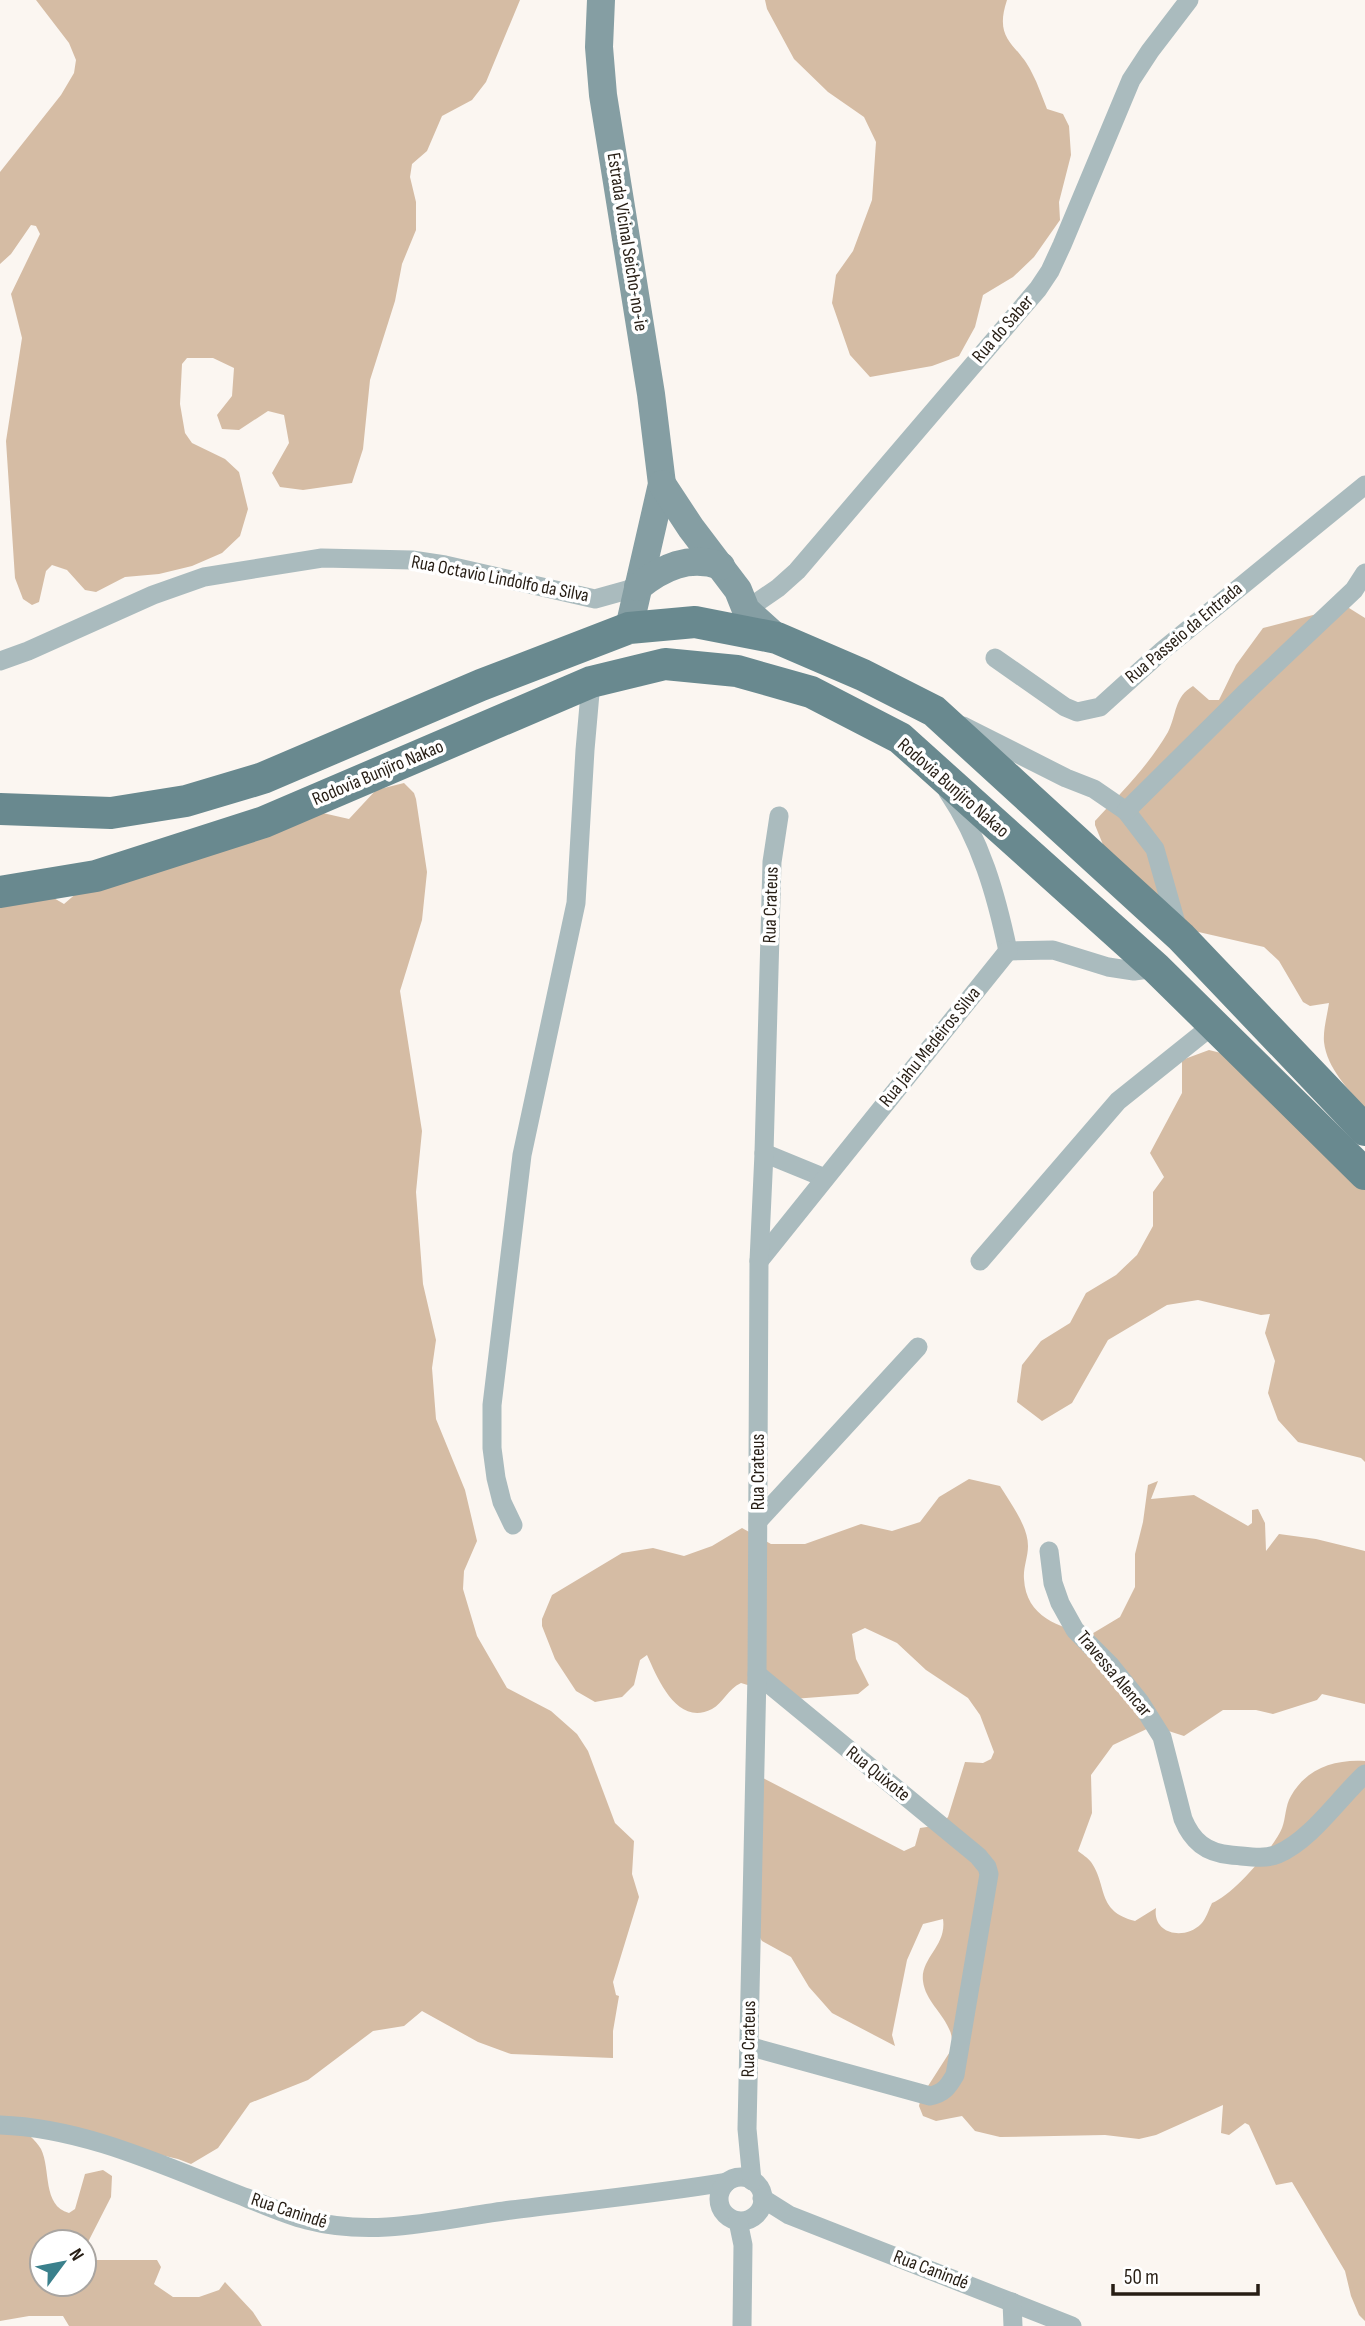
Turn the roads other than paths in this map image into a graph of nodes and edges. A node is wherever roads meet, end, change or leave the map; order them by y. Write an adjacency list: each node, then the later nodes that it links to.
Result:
1 (601, 0): 3 (street, Estrada Vicinal Seicho-no-ie)
2 (1189, 0): 9 (street, Rua do Saber)
3 (662, 484): 5 (street); 7 (street)
4 (1365, 485): 12 (street, Rua Passeio da Entrada)
5 (721, 566): 7 (street); 9 (street)
6 (1365, 573): 8 (street)
7 (638, 587): 10 (street); 13 (street, Rua Octavio Lindolfo da Silva)
8 (1359, 588): 18 (street)
9 (746, 610): 11 (street)
10 (629, 628): 11 (main road, Rodovia Bunjiro Nakao); 17 (main road, Rodovia Bunjiro Nakao)
11 (776, 638): 15 (main road, Rodovia Bunjiro Nakao)
12 (995, 659)
13 (0, 661)
14 (591, 682): 16 (main road, Rodovia Bunjiro Nakao); 20 (main road, Rodovia Bunjiro Nakao); 33 (street)
15 (934, 711): 18 (street); 21 (main road, Rodovia Bunjiro Nakao)
16 (900, 738): 22 (street); 23 (main road, Rodovia Bunjiro Nakao)
17 (0, 808)
18 (1126, 811): 21 (street)
19 (779, 816): 26 (street, Rua Crateus)
20 (0, 891)
21 (1181, 937): 25 (main road, Rodovia Bunjiro Nakao)
22 (1008, 951): 23 (street); 28 (street, Rua Jahu Medeiros Silva)
23 (1156, 968): 24 (main road, Rodovia Bunjiro Nakao)
24 (1213, 1026): 27 (main road, Rodovia Bunjiro Nakao); 30 (street)
25 (1365, 1130)
26 (764, 1153): 28 (street); 29 (street, Rua Crateus)
27 (1365, 1174)
28 (825, 1178): 29 (street, Rua Jahu Medeiros Silva)
29 (759, 1261): 32 (street, Rua Crateus)
30 (980, 1261)
31 (918, 1347): 32 (street)
32 (758, 1521): 35 (street, Rua Crateus)
33 (513, 1525)
34 (1049, 1550): 36 (street, Travessa Alencar)
35 (757, 1674): 37 (street, Rua Crateus); 37 (street, Rua Quixote)
36 (1365, 1774)
37 (748, 2046): 39 (street, Rua Crateus)
38 (0, 2125): 41 (street, Rua Canindé)
39 (747, 2129): 40 (street, Rua Crateus); 42 (street, Rua Crateus)
40 (729, 2181): 41 (street, Rua Canindé); 42 (street, Rua Canindé); 43 (street, Rua Crateus)
41 (671, 2192): 43 (street, Rua Canindé)
42 (752, 2206): 43 (street, Rua Canindé); 44 (street, Rua Canindé); 45 (street, Rua Crateus)
43 (721, 2208)
44 (1012, 2302): 46 (street); 47 (street, Rua Canindé)
45 (742, 2326)
46 (1013, 2326)
47 (1072, 2326)

